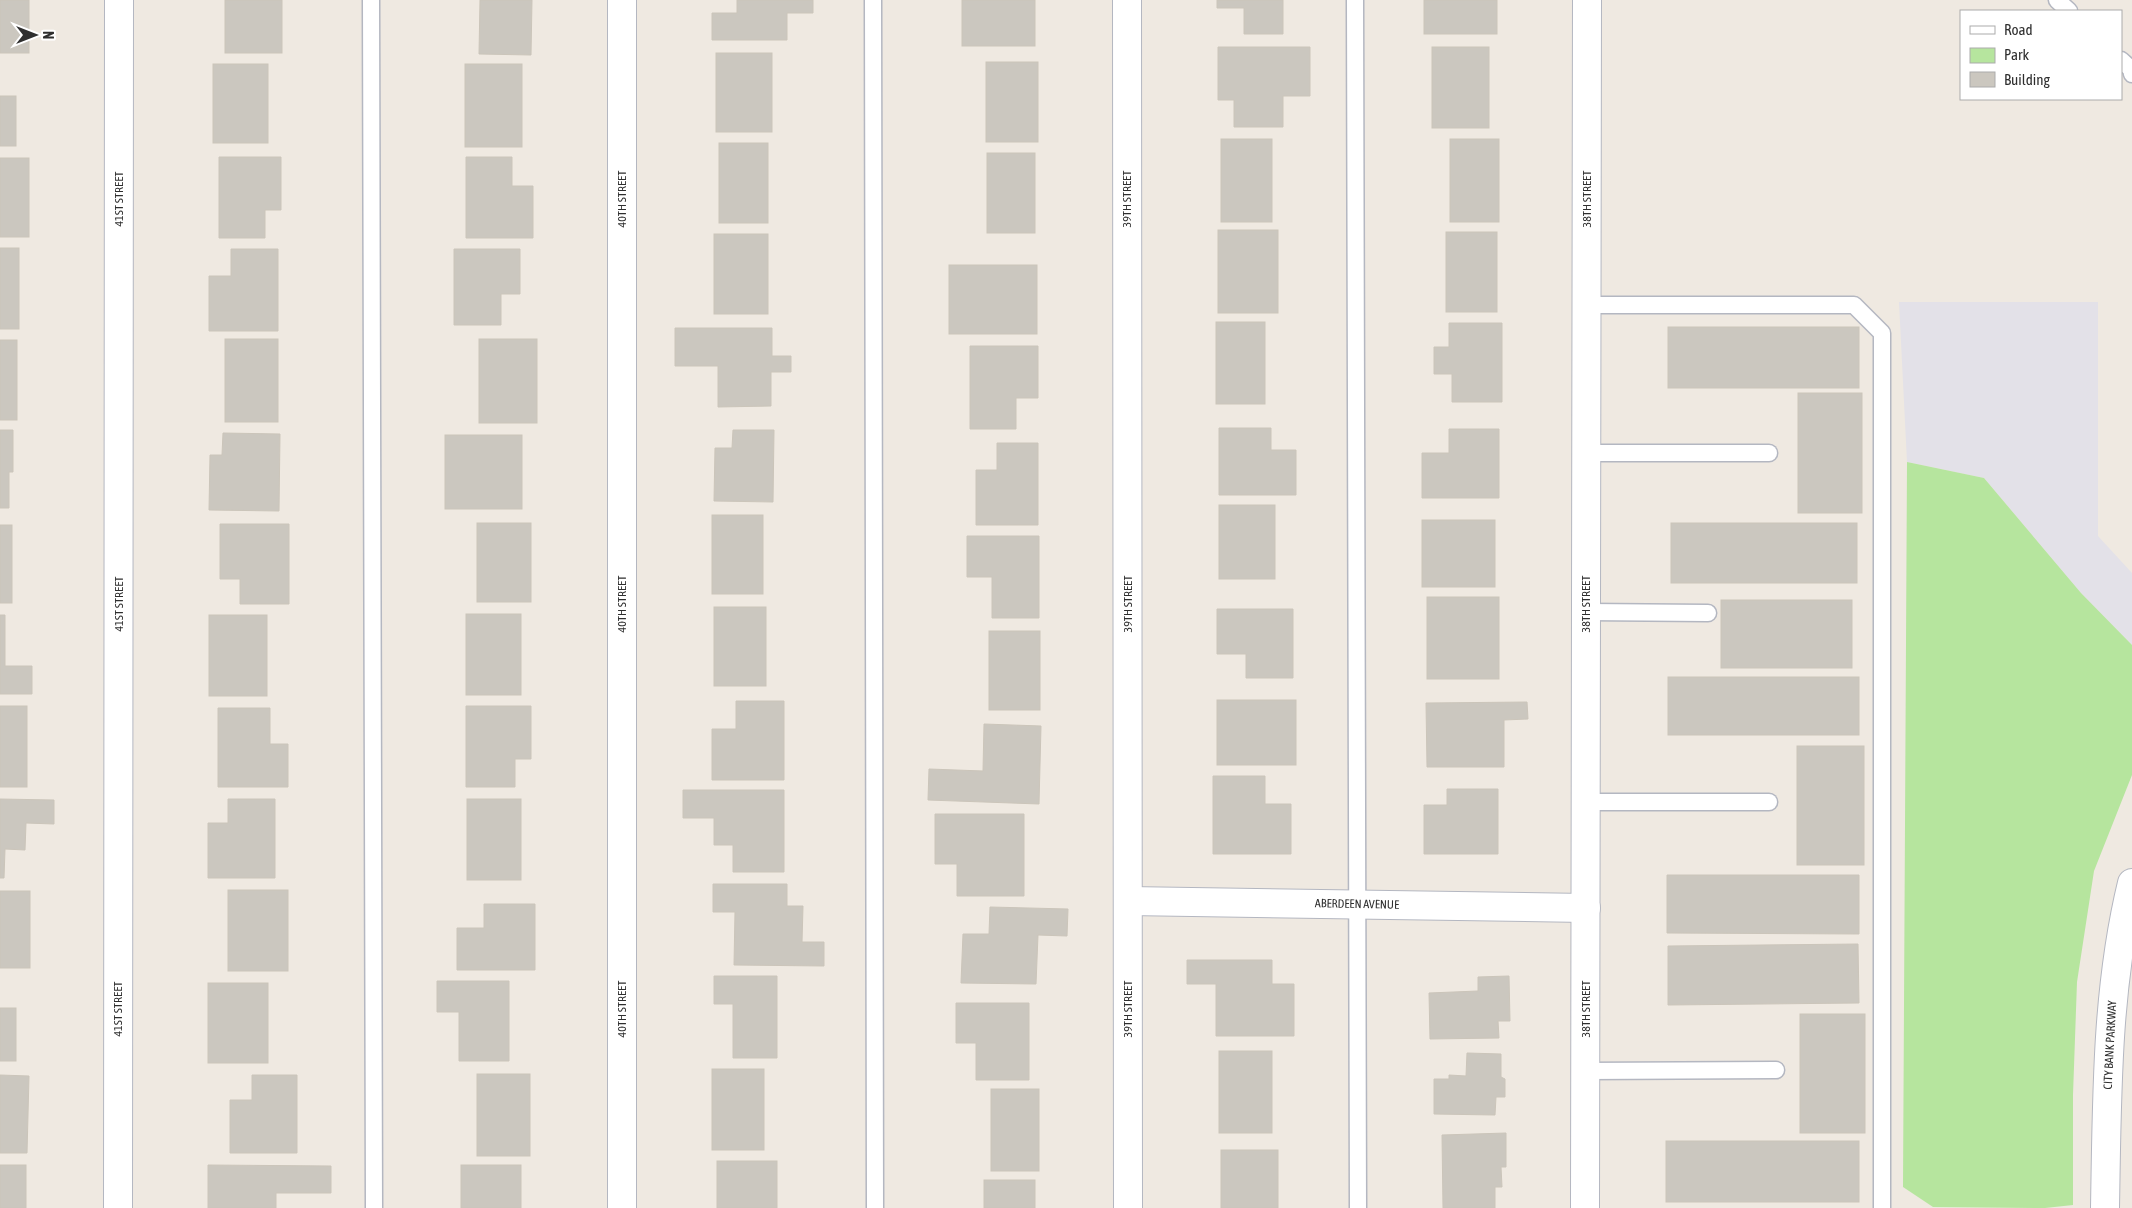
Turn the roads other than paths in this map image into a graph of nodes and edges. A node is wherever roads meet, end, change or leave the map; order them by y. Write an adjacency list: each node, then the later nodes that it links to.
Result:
1 (119, 0): 26 (street, 41ST STREET)
2 (371, 0): 27 (lane)
3 (622, 0): 28 (street, 40TH STREET)
4 (873, 0): 29 (lane)
5 (1127, 0): 20 (street, 39TH STREET)
6 (1355, 0): 21 (lane)
7 (1587, 0): 12 (street, 38TH STREET)
8 (2057, 0): 9 (lane)
9 (2068, 10)
10 (2122, 61): 11 (lane)
11 (2132, 74)
12 (1587, 304): 13 (street, 38TH STREET); 33 (lane)
13 (1586, 453): 14 (lane); 15 (street, 38TH STREET)
14 (1769, 453)
15 (1586, 612): 16 (lane); 17 (street, 38TH STREET)
16 (1708, 613)
17 (1586, 802): 18 (lane); 22 (street, 38TH STREET)
18 (1769, 802)
19 (2132, 883): 23 (street, CITY BANK PARKWAY)
20 (1128, 901): 21 (street, ABERDEEN AVENUE); 30 (street, 39TH STREET)
21 (1357, 904): 22 (street, ABERDEEN AVENUE); 31 (lane)
22 (1586, 908): 25 (street, 38TH STREET)
23 (2122, 1001): 34 (street, CITY BANK PARKWAY)
24 (1776, 1070): 25 (lane)
25 (1586, 1071): 32 (street, 38TH STREET)
26 (118, 1208)
27 (374, 1208)
28 (622, 1208)
29 (875, 1208)
30 (1128, 1208)
31 (1358, 1208)
32 (1586, 1208)
33 (1882, 1208)
34 (2105, 1208)

